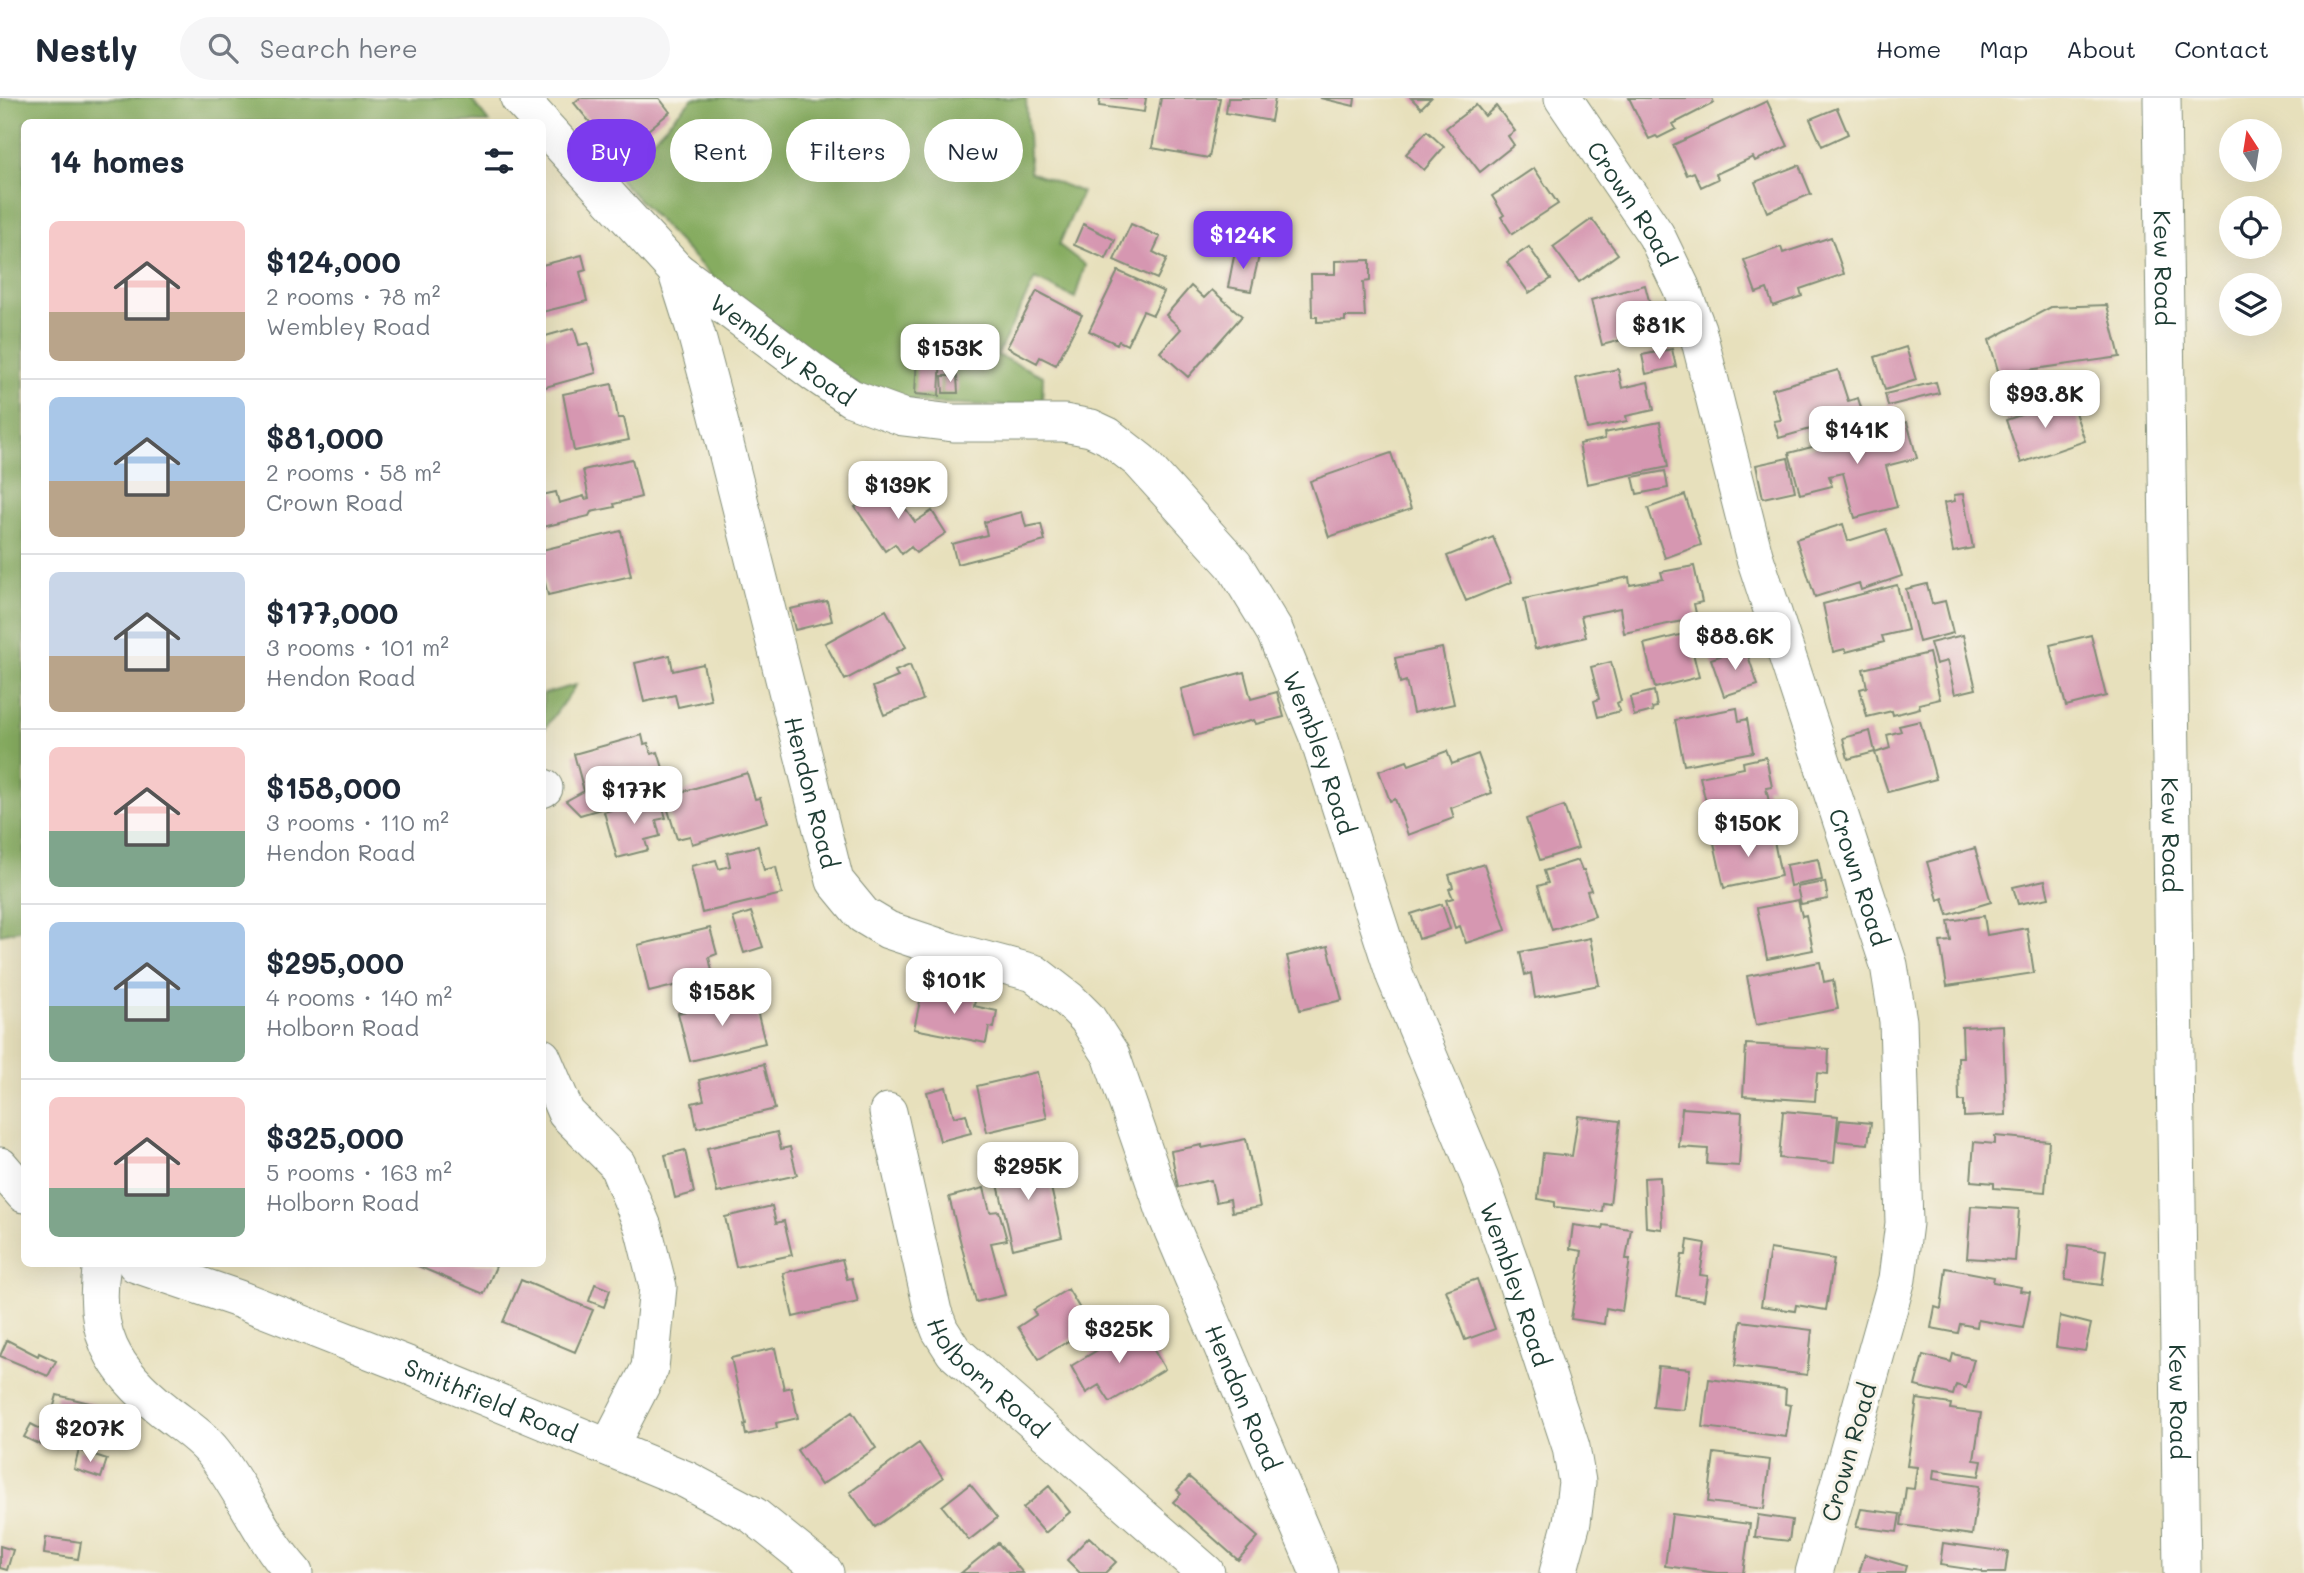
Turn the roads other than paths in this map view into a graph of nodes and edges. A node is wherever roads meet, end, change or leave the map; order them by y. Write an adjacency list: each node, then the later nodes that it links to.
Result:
1 (519, 98): 4 (street, Hendon Road)
2 (1563, 98): 19 (street, Crown Road)
3 (2162, 98): 20 (street, Kew Road)
4 (538, 119)
5 (546, 127): 6 (street, Hendon Road)
6 (676, 270): 17 (street, Hendon Road); 18 (street, Wembley Road)
7 (546, 1066): 13 (street)
8 (888, 1112): 16 (street, Holborn Road)
9 (0, 1166): 10 (street)
10 (21, 1190)
11 (102, 1267): 14 (street)
12 (145, 1267): 13 (street, Smithfield Road)
13 (608, 1447): 15 (street, Smithfield Road)
14 (294, 1573)
15 (825, 1573)
16 (1206, 1573)
17 (1319, 1573)
18 (1558, 1573)
19 (1814, 1573)
20 (2182, 1573)

